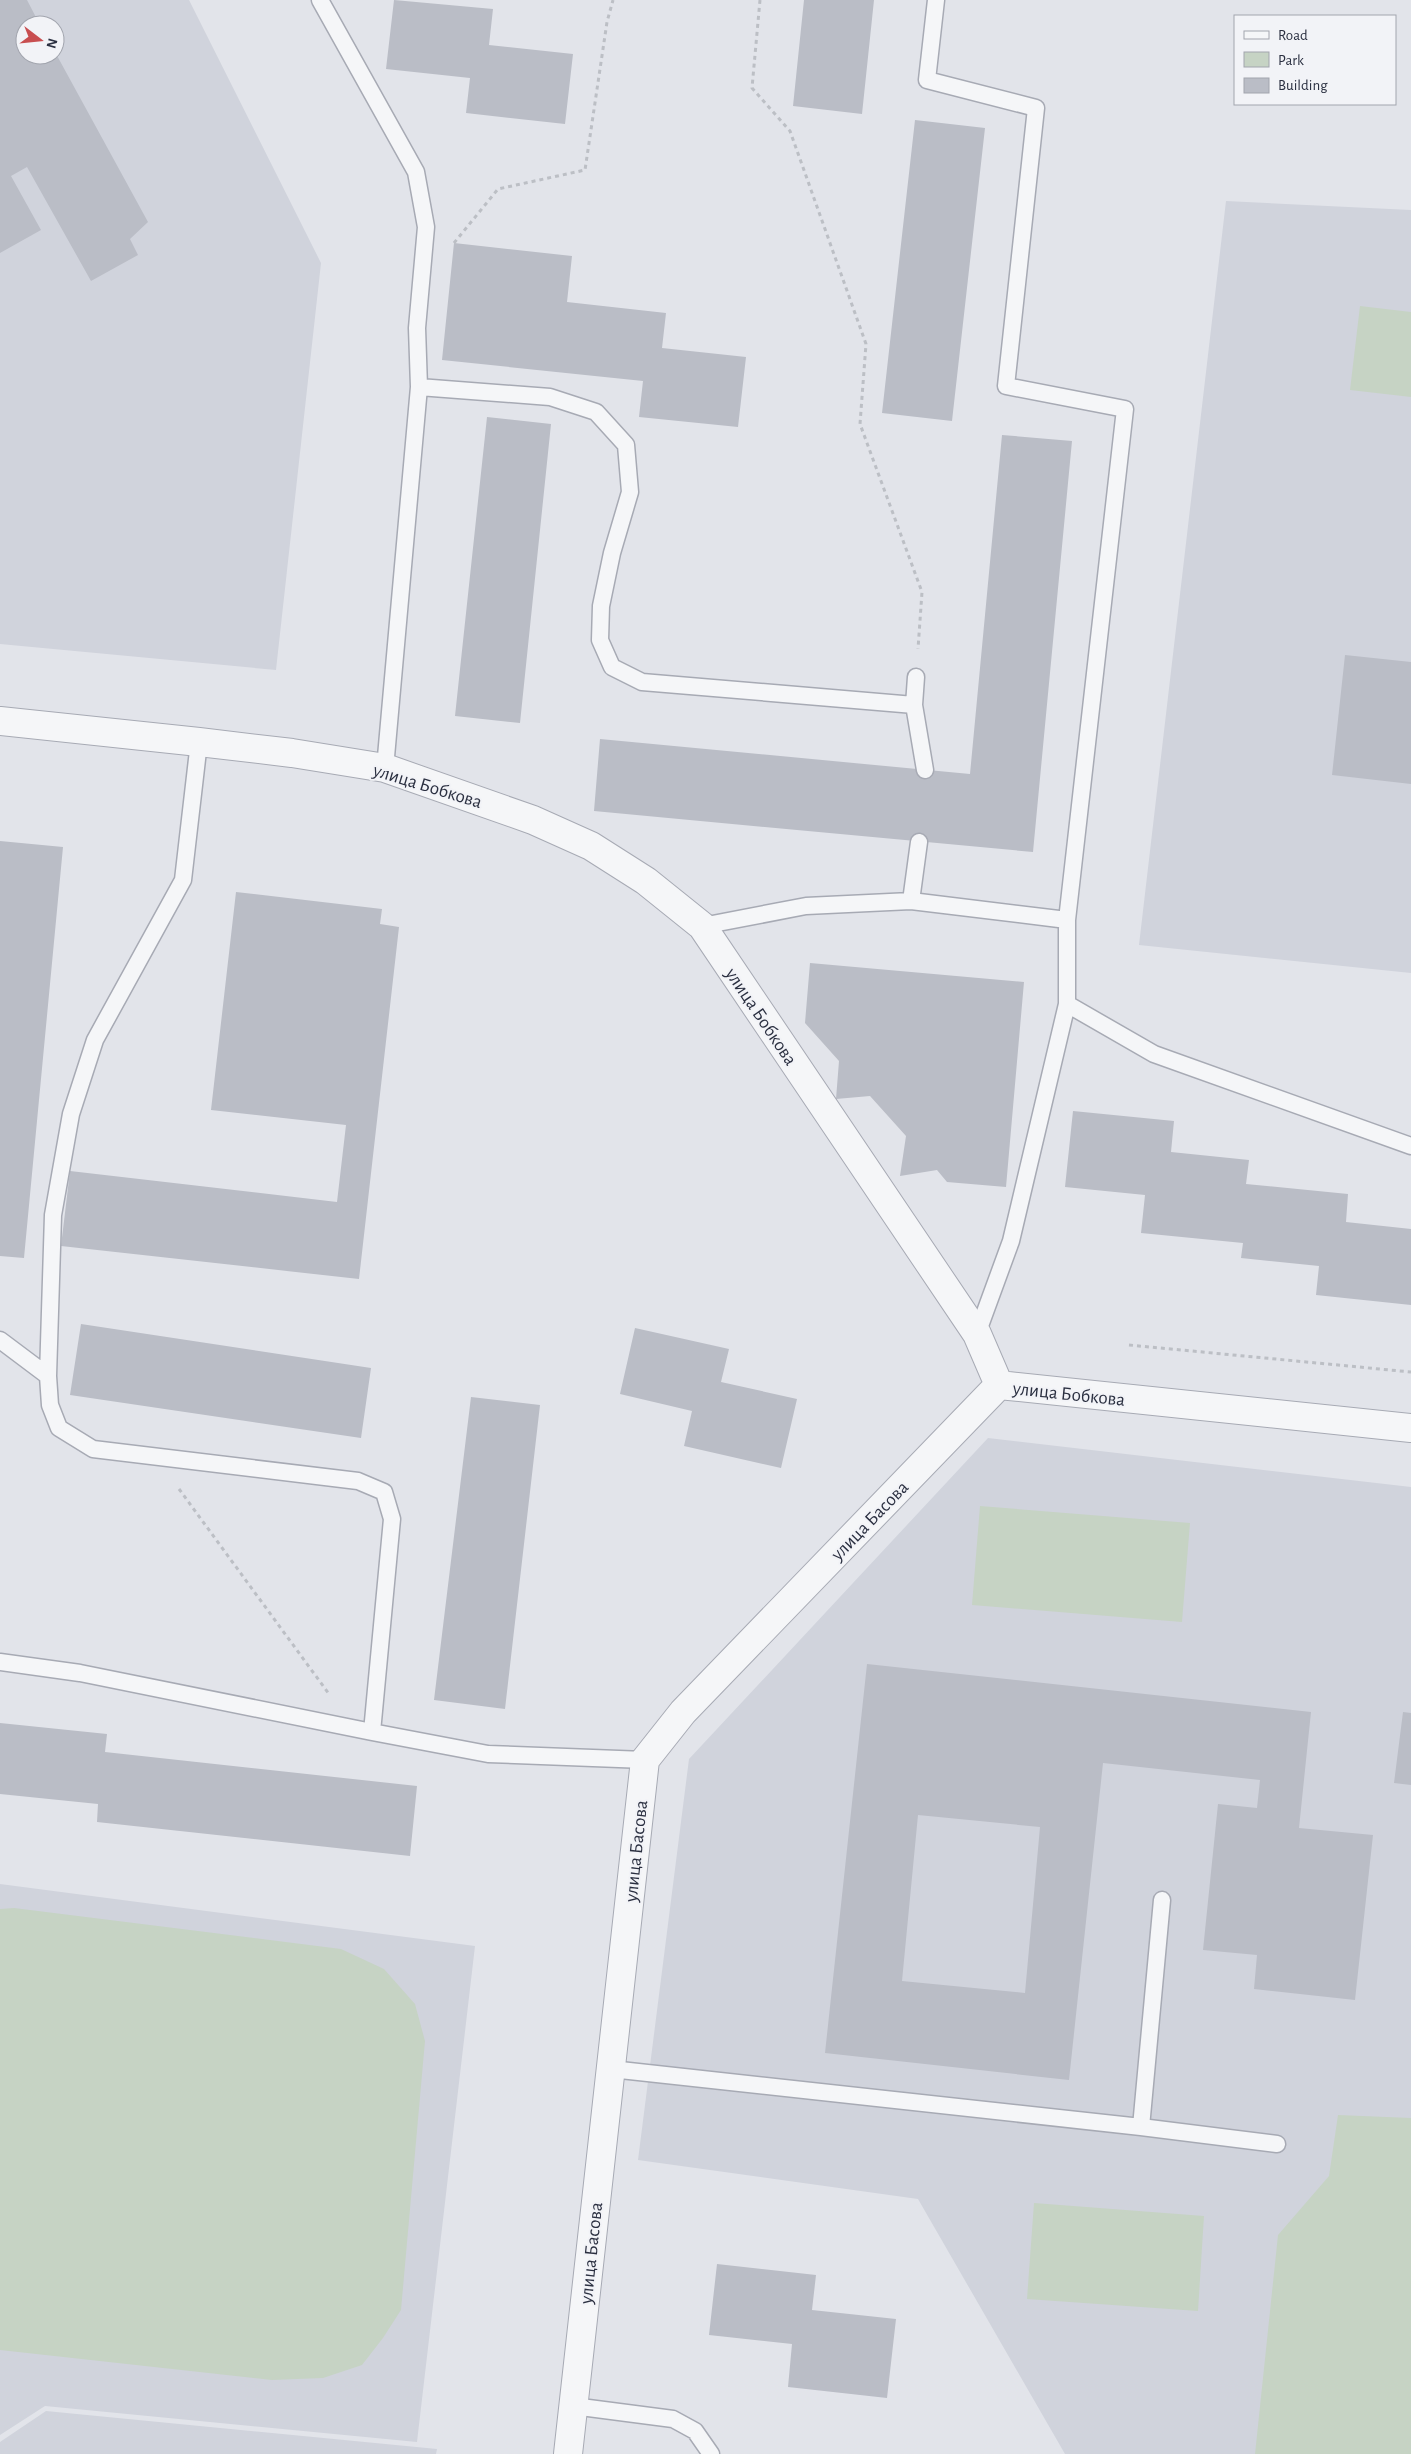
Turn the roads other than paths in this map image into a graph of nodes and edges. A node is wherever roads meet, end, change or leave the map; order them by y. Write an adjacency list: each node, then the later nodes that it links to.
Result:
1 (320, 0): 3 (lane)
2 (936, 0): 12 (lane)
3 (419, 387): 5 (lane); 8 (lane)
4 (916, 677): 5 (lane)
5 (914, 705): 9 (lane)
6 (0, 721): 7 (street, улица Бобкова)
7 (199, 742): 8 (street, улица Бобкова); 18 (lane)
8 (384, 768): 13 (street, улица Бобкова)
9 (925, 770)
10 (919, 842): 11 (lane)
11 (911, 901): 12 (lane); 13 (lane)
12 (1067, 920): 14 (lane)
13 (702, 926): 16 (street, улица Бобкова)
14 (1066, 1004): 15 (lane); 16 (lane)
15 (1411, 1146)
16 (977, 1334): 19 (street, улица Бобкова)
17 (0, 1340): 18 (lane)
18 (48, 1376): 22 (lane)
19 (999, 1385): 20 (street, улица Бобкова); 23 (street, улица Басова)
20 (1411, 1428)
21 (0, 1662): 22 (lane)
22 (372, 1732): 23 (lane)
23 (645, 1760): 25 (street, улица Басова)
24 (1162, 1900): 26 (lane)
25 (611, 2069): 26 (lane); 28 (street, улица Басова)
26 (1141, 2127): 27 (lane)
27 (1277, 2144)
28 (573, 2406): 29 (street, улица Басова); 30 (lane)
29 (568, 2454)
30 (711, 2454)

